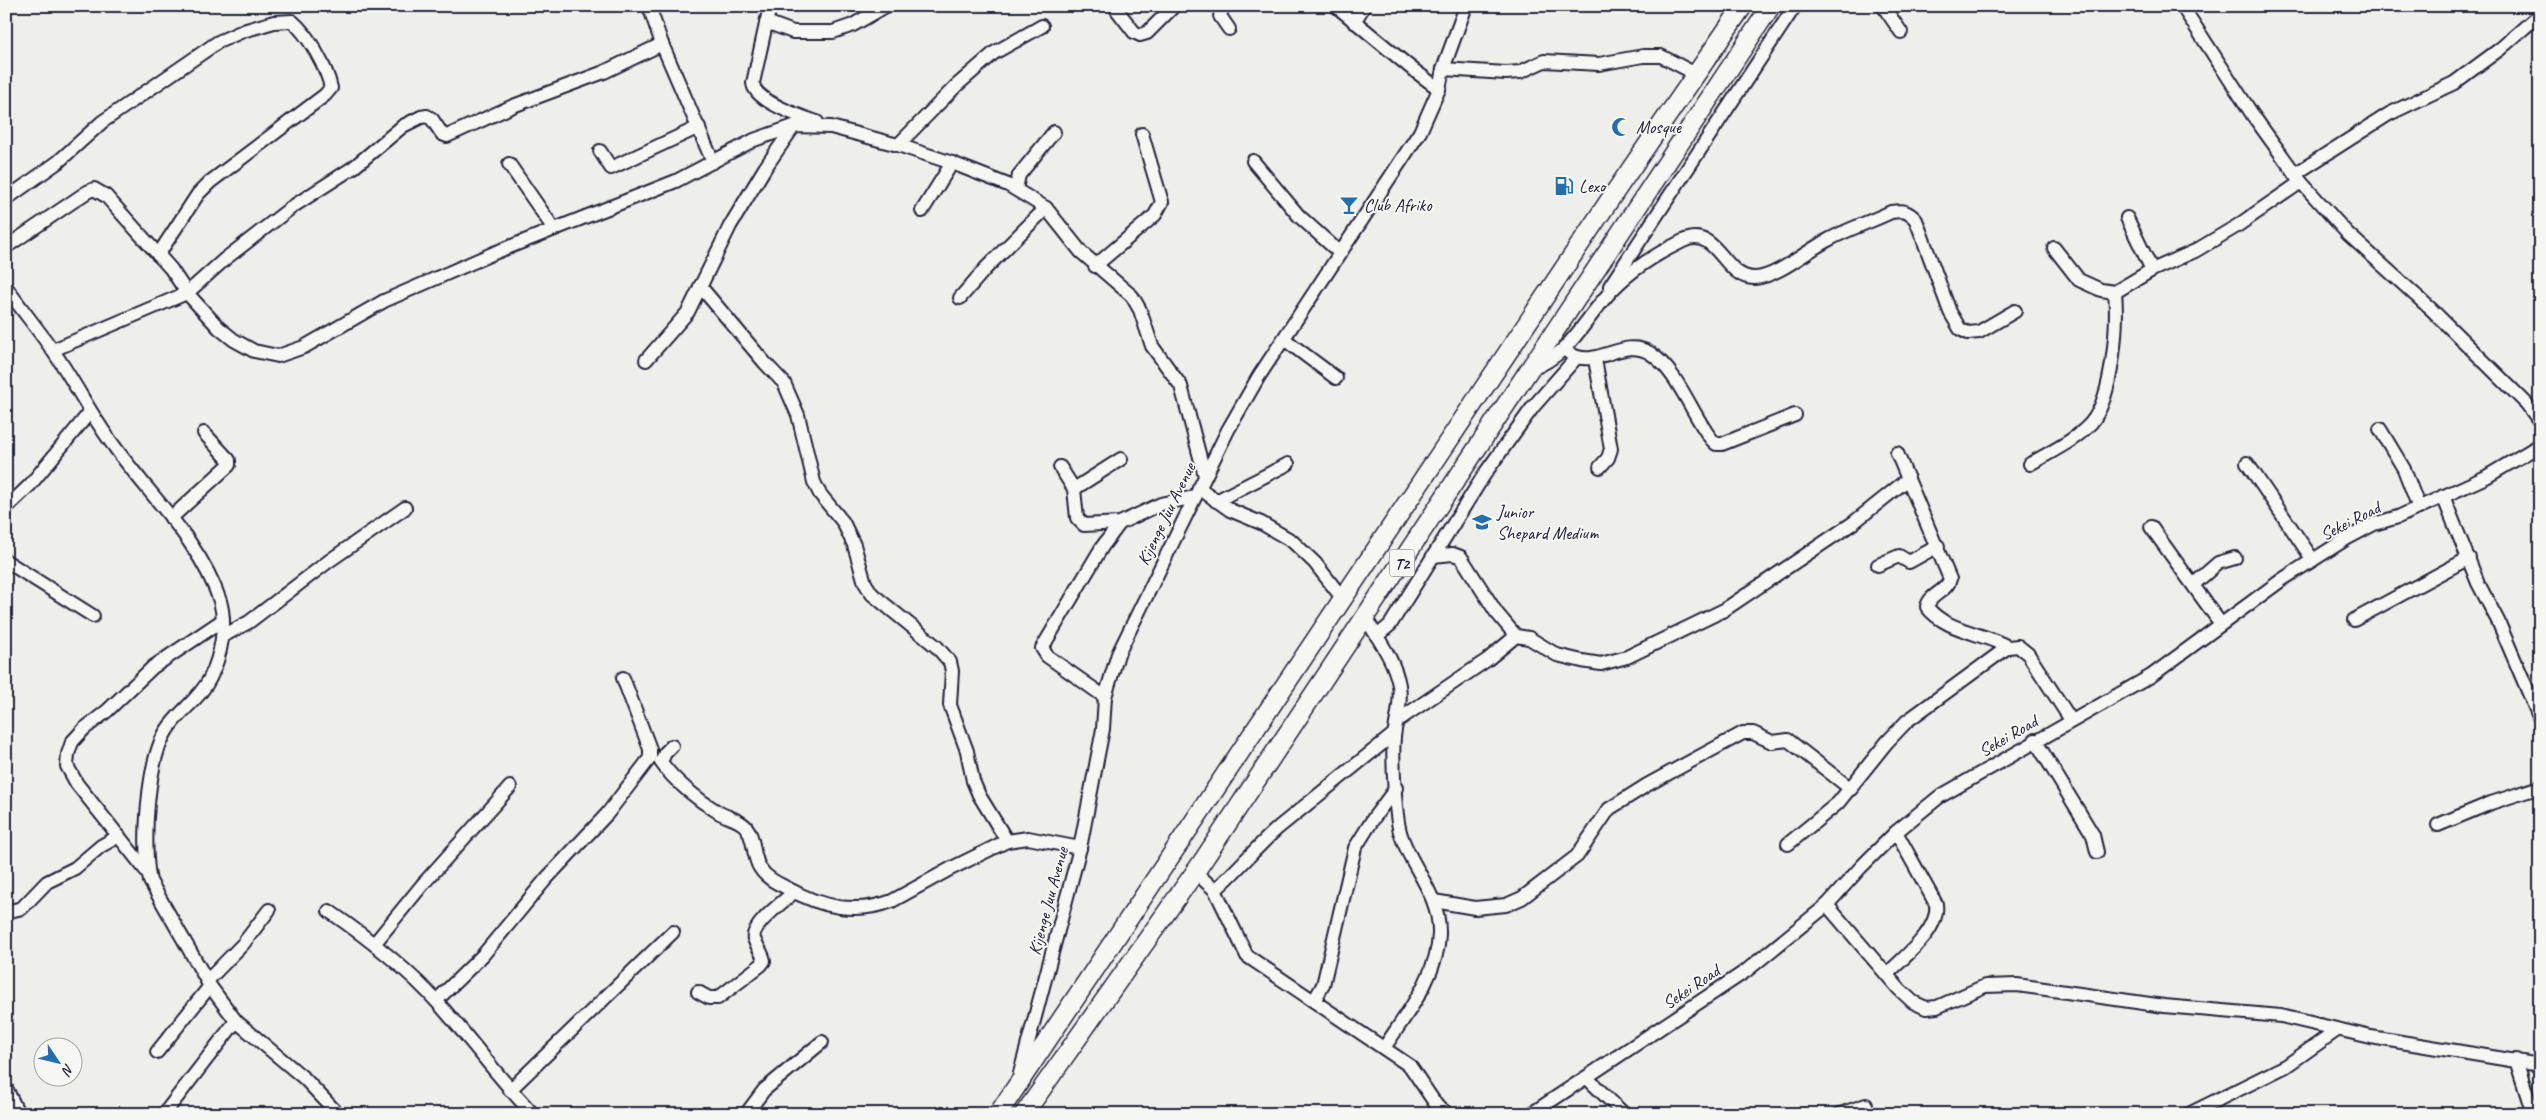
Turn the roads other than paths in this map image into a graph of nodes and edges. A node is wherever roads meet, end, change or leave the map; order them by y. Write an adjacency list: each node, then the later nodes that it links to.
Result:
1 (649, 6): 20 (street)
2 (886, 6): 14 (street)
3 (1174, 6): 13 (street)
4 (1223, 6): 18 (street)
5 (1336, 6): 16 (street)
6 (1364, 6): 16 (street)
7 (1466, 6): 21 (street, Kijenge Juu Avenue)
8 (1743, 6): 22 (highway, T2)
9 (1771, 6): 61 (highway, T2)
10 (1794, 6): 54 (street)
11 (1883, 6): 19 (street)
12 (2182, 6): 35 (street)
13 (1117, 10)
14 (768, 12): 26 (street)
15 (2540, 14): 35 (street)
16 (1354, 22): 23 (street)
17 (1042, 26): 29 (street)
18 (1228, 29)
19 (1901, 32)
20 (662, 44): 25 (street); 50 (street)
21 (1443, 69): 22 (street); 23 (street, Kijenge Juu Avenue)
22 (1696, 74): 95 (highway, T2)
23 (1439, 89): 44 (street, Kijenge Juu Avenue)
24 (794, 126): 26 (street); 32 (street); 48 (street)
25 (699, 127): 30 (street); 32 (street)
26 (831, 127): 29 (street)
27 (1054, 132): 36 (street)
28 (1142, 134): 46 (street)
29 (898, 145): 33 (street)
30 (600, 151)
31 (1253, 161): 44 (street)
32 (713, 162): 41 (street)
33 (952, 163): 36 (street); 39 (street)
34 (509, 164): 41 (street)
35 (2298, 178): 47 (street); 65 (street)
36 (1016, 189): 38 (street)
37 (6, 199): 45 (street)
38 (1046, 208): 46 (street); 52 (street)
39 (922, 211)
40 (2126, 218): 47 (street)
41 (554, 229): 50 (street)
42 (6, 247): 45 (street)
43 (2054, 248): 49 (street)
44 (1339, 252): 55 (street, Kijenge Juu Avenue)
45 (158, 255): 50 (street)
46 (1095, 266): 77 (street)
47 (2152, 270): 49 (street)
48 (700, 286): 60 (street); 119 (street)
49 (2115, 292): 73 (street)
50 (187, 293): 56 (street)
51 (8, 294): 56 (street)
52 (960, 298)
53 (2015, 311): 54 (street)
54 (1589, 317): 57 (street)
55 (1284, 339): 62 (street); 77 (street, Kijenge Juu Avenue)
56 (53, 350): 63 (street)
57 (1564, 350): 58 (street); 61 (street)
58 (1576, 358): 59 (street); 88 (street)
59 (1596, 358): 64 (street); 75 (street)
60 (646, 360)
61 (1529, 370): 97 (highway, T2)
62 (1336, 378)
63 (90, 412): 81 (street); 84 (street)
64 (1795, 415)
65 (2540, 422)
66 (2380, 429): 83 (street)
67 (204, 433): 84 (street)
68 (2540, 445): 79 (street, Sekei Road)
69 (1897, 453): 76 (street)
70 (1121, 459): 78 (street)
71 (2247, 463): 92 (street)
72 (1288, 464): 80 (street)
73 (2030, 464)
74 (1060, 467): 78 (street)
75 (1600, 467)
76 (1908, 479): 87 (street); 103 (street)
77 (1200, 487): 80 (street); 85 (street); 106 (street, Kijenge Juu Avenue)
78 (1074, 489): 85 (street)
79 (2443, 496): 83 (street, Sekei Road); 90 (street)
80 (1216, 501): 95 (street)
81 (6, 508)
82 (405, 508): 101 (street)
83 (2419, 508): 92 (street, Sekei Road)
84 (171, 518): 98 (street)
85 (1120, 523): 106 (street)
86 (2151, 527): 94 (street)
87 (1938, 546): 93 (street); 104 (street)
88 (1433, 556): 102 (street); 103 (street)
89 (2234, 558): 94 (street)
90 (2469, 558): 99 (street); 107 (street)
91 (6, 560): 96 (street)
92 (2313, 560): 100 (street, Sekei Road)
93 (1878, 565)
94 (2194, 584): 100 (street)
95 (1343, 599): 121 (highway, T2)
96 (94, 616)
97 (1366, 617): 102 (street); 124 (highway, T2)
98 (223, 620): 101 (street); 118 (street)
99 (2354, 620)
100 (2221, 624): 108 (street, Sekei Road)
101 (223, 636): 125 (street)
102 (1377, 636): 109 (street)
103 (1516, 636): 109 (street)
104 (2008, 647): 108 (street); 115 (street)
105 (623, 678): 140 (street)
106 (1105, 697): 122 (street, Kijenge Juu Avenue)
107 (2540, 719)
108 (2071, 720): 110 (street, Sekei Road)
109 (1396, 728): 114 (street); 126 (street)
110 (2035, 740): 117 (street, Sekei Road); 123 (street)
111 (672, 746): 127 (street)
112 (510, 787): 136 (street)
113 (2540, 787): 116 (street)
114 (1396, 788): 128 (street); 141 (street)
115 (1851, 789): 120 (street); 128 (street)
116 (2438, 825)
117 (1896, 832): 129 (street, Sekei Road); 137 (street)
118 (119, 836): 125 (street); 133 (street)
119 (1007, 840): 122 (street); 127 (street)
120 (1788, 844)
121 (1177, 846): 124 (highway); 130 (highway, T2)
122 (1080, 848): 150 (street, Kijenge Juu Avenue)
123 (2097, 852)
124 (1197, 869): 126 (street); 134 (highway, T2)
125 (148, 873): 138 (street)
126 (1215, 890): 141 (street)
127 (794, 892): 139 (street)
128 (1434, 901): 145 (street)
129 (1827, 905): 137 (street); 149 (street, Sekei Road)
130 (1135, 909): 134 (highway); 150 (highway, T2)
131 (269, 910): 138 (street)
132 (329, 911): 136 (street)
133 (6, 912)
134 (1156, 926): 155 (highway, T2)
135 (673, 932): 152 (street)
136 (374, 944): 140 (street)
137 (1887, 974): 143 (street)
138 (209, 983): 142 (street); 146 (street)
139 (698, 992)
140 (436, 1000): 152 (street)
141 (1314, 1001): 145 (street)
142 (236, 1022): 156 (street); 157 (street)
143 (2337, 1030): 147 (street); 165 (street)
144 (822, 1042): 159 (street)
145 (1384, 1048): 161 (street)
146 (157, 1052)
147 (2516, 1060): 148 (street); 166 (street)
148 (2540, 1065)
149 (1587, 1078): 162 (street, Sekei Road); 163 (street)
150 (1016, 1086): 160 (highway, T2)
151 (6, 1088): 154 (street)
152 (510, 1090): 158 (street)
153 (1866, 1105): 164 (street)
154 (16, 1109)
155 (1027, 1111)
156 (164, 1114)
157 (338, 1114)
158 (533, 1114)
159 (746, 1114)
160 (998, 1114)
161 (1448, 1114)
162 (1531, 1114)
163 (1624, 1114)
164 (1840, 1114)
165 (2189, 1114)
166 (2534, 1114)

